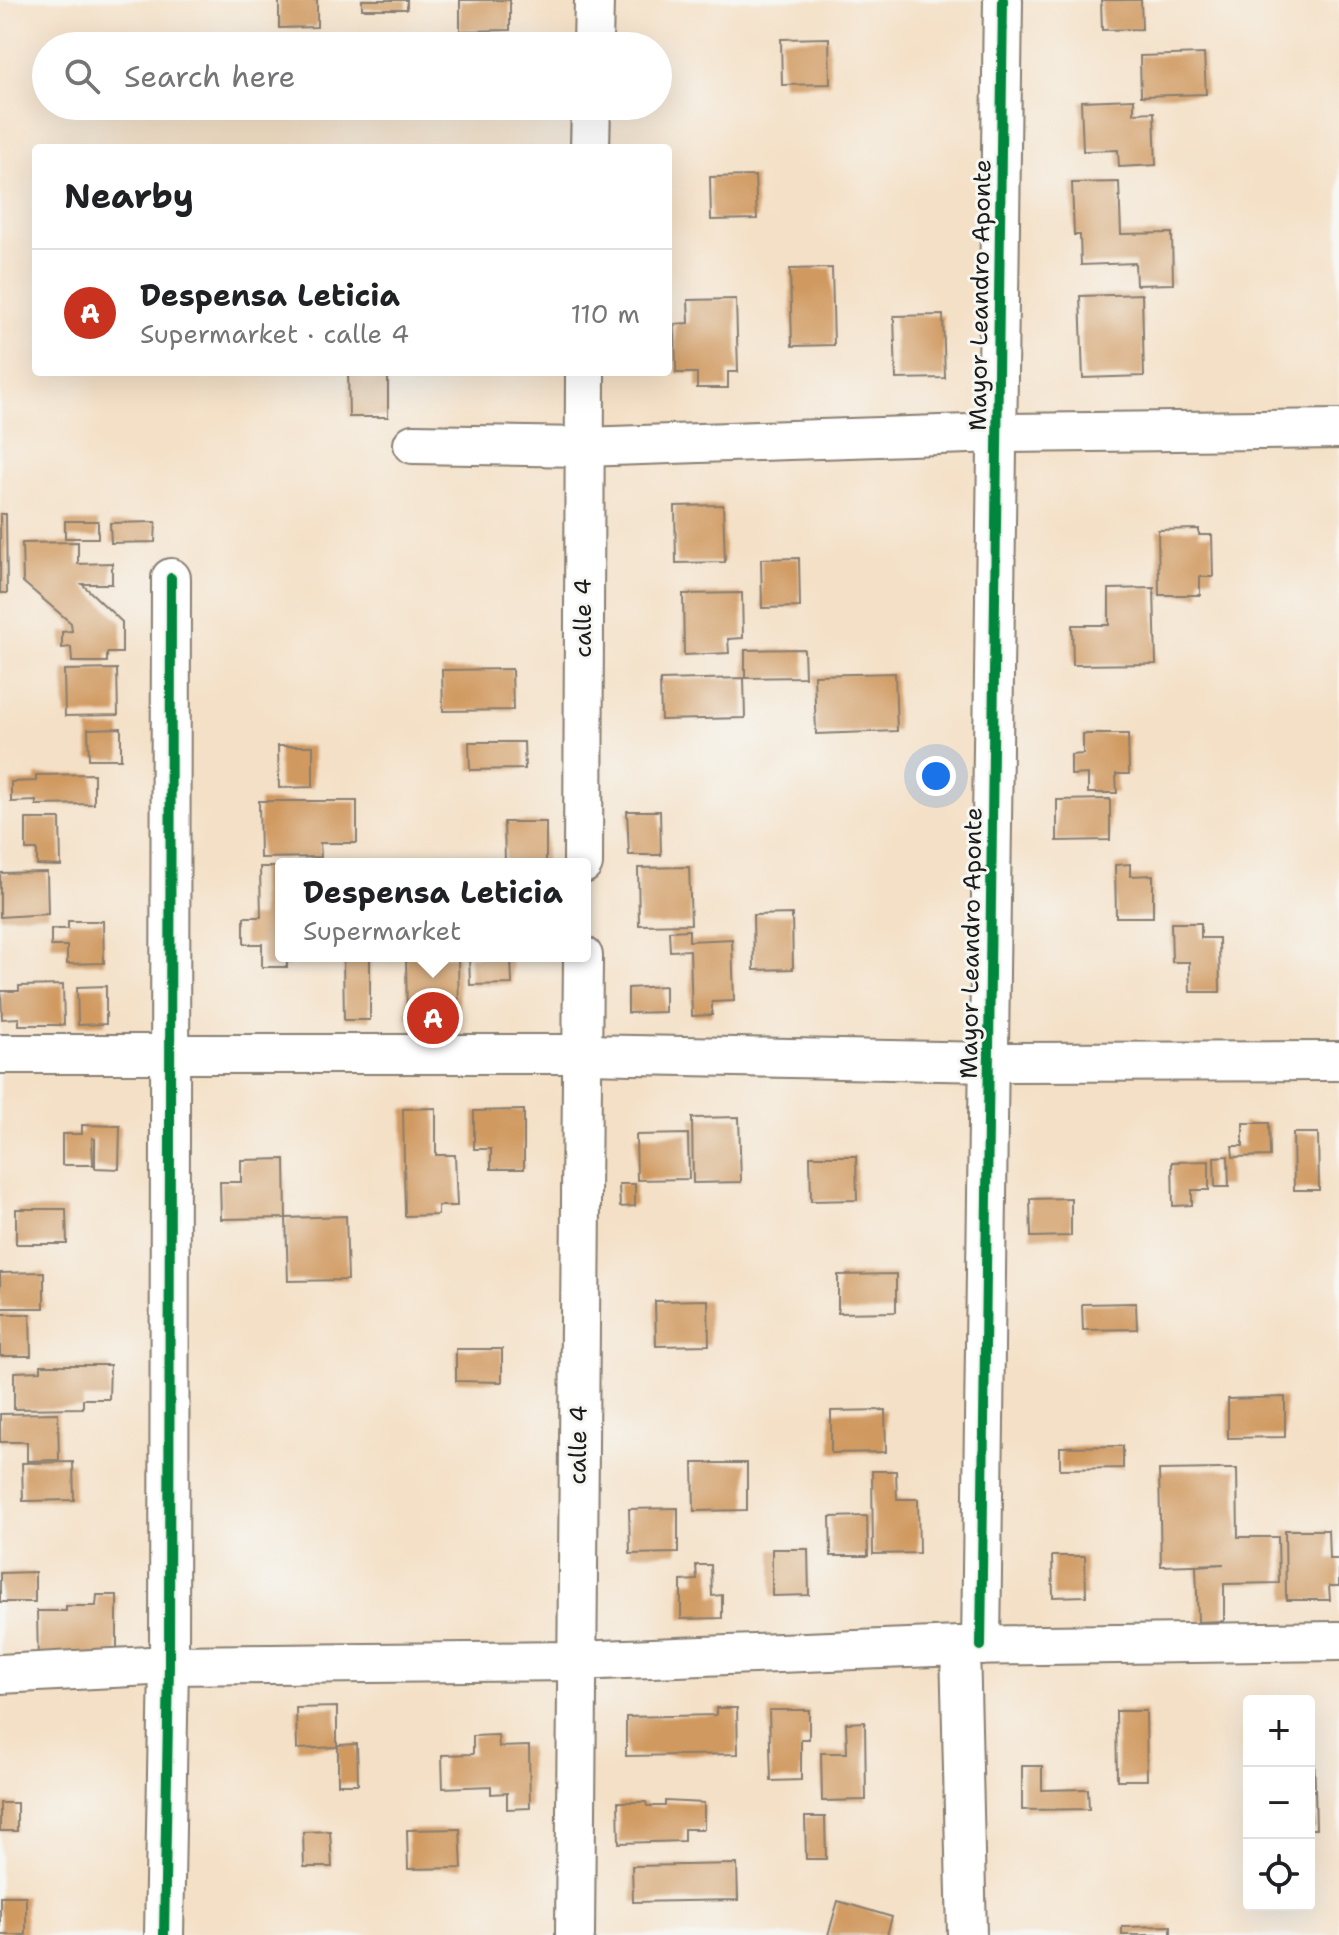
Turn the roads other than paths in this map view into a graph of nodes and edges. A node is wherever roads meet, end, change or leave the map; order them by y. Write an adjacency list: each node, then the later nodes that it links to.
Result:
1 (594, 0): 3 (street)
2 (1003, 0): 8 (street, Mayor Leandro Aponte)
3 (593, 32)
4 (591, 120): 5 (street)
5 (590, 144)
6 (585, 376): 10 (street, calle 4)
7 (1339, 429): 8 (street)
8 (999, 433): 10 (street); 18 (street, Mayor Leandro Aponte)
9 (413, 444): 10 (street)
10 (583, 447): 12 (street, calle 4)
11 (171, 578): 14 (street)
12 (583, 858)
13 (583, 962): 16 (street, calle 4)
14 (169, 1052): 15 (street); 16 (street); 22 (street)
15 (0, 1054)
16 (583, 1054): 18 (street); 21 (street, calle 4)
17 (1339, 1061): 18 (street)
18 (990, 1062): 20 (street, Mayor Leandro Aponte)
19 (1339, 1641): 20 (street)
20 (970, 1646): 21 (street); 26 (street, Mayor Leandro Aponte)
21 (575, 1661): 22 (street); 25 (street, calle 4)
22 (169, 1665): 23 (street); 24 (street)
23 (0, 1674)
24 (164, 1935)
25 (575, 1935)
26 (967, 1935)

